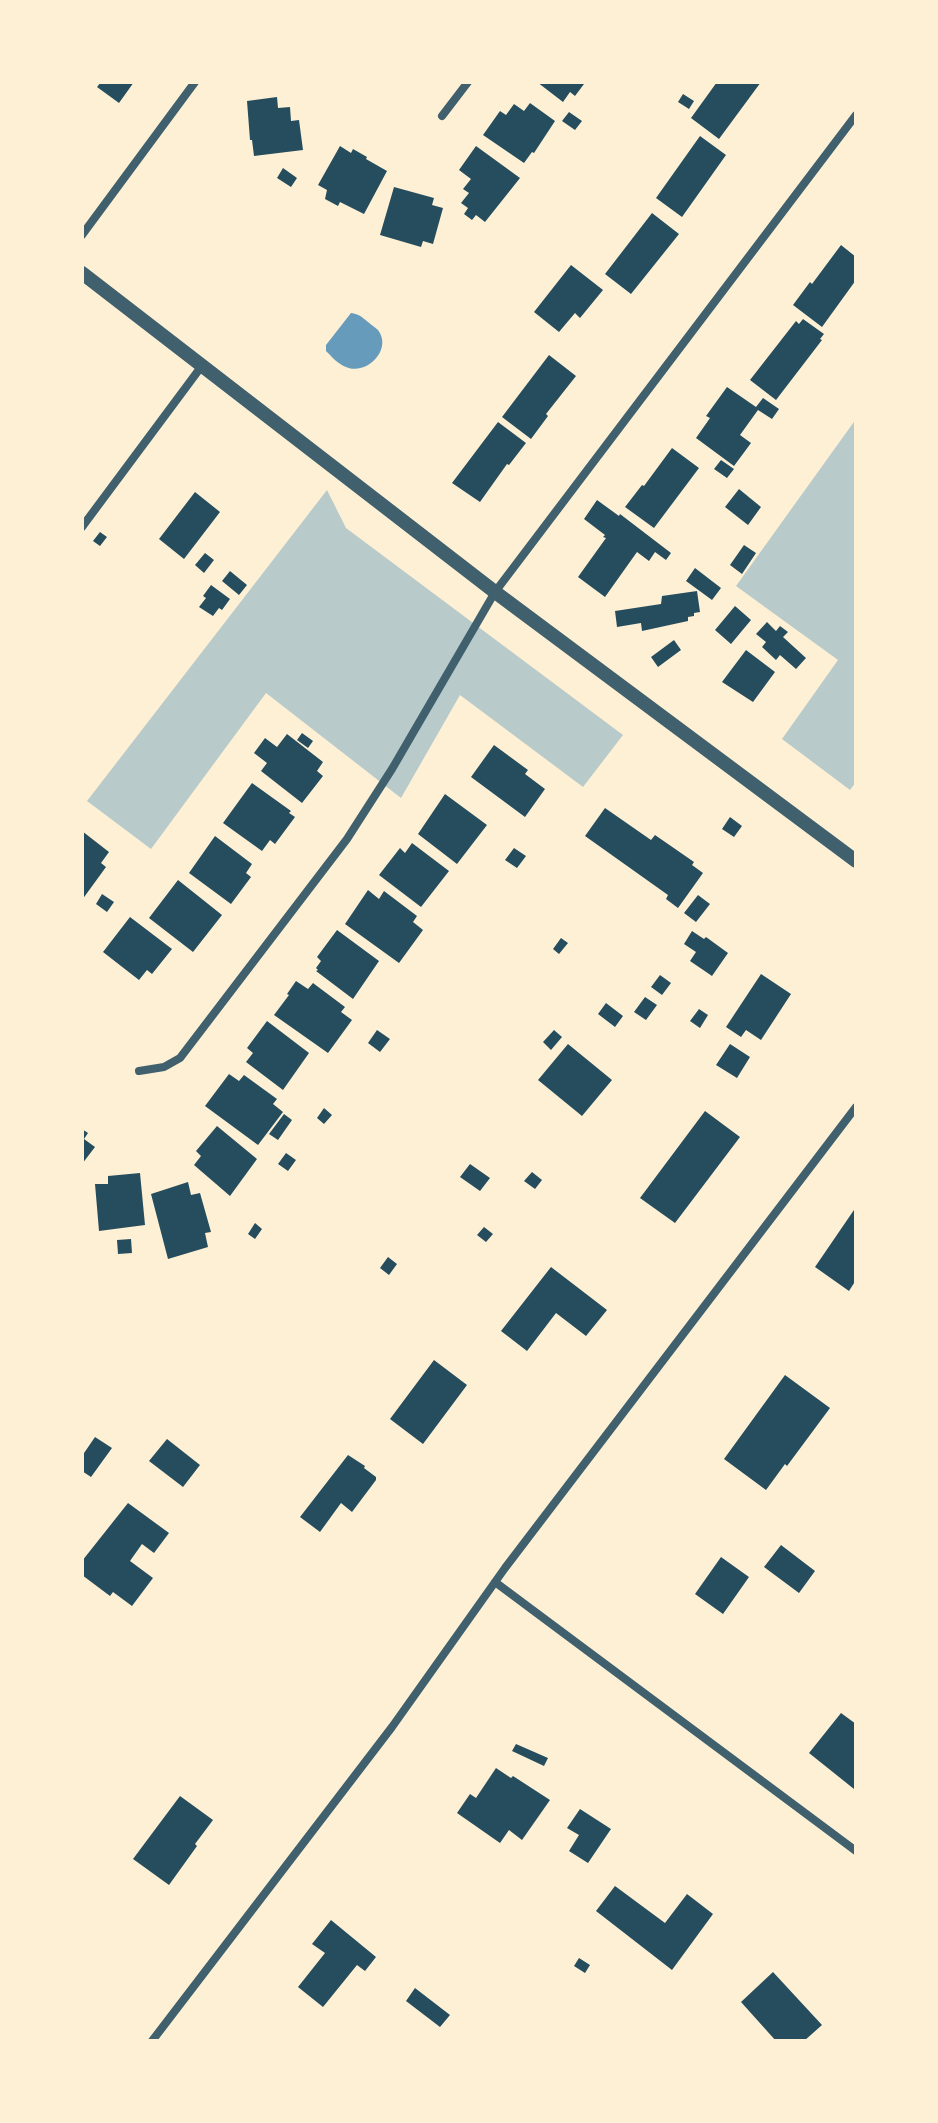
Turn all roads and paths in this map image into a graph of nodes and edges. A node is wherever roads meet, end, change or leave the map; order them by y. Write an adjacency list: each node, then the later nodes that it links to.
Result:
1 (195, 82): 5 (street)
2 (468, 82): 4 (street)
3 (856, 115): 9 (street)
4 (442, 116)
5 (82, 235)
6 (82, 273): 7 (street)
7 (201, 367): 8 (street); 9 (street)
8 (82, 527)
9 (495, 592): 10 (street); 11 (street)
10 (856, 861)
11 (139, 1071)
12 (856, 1107): 13 (street)
13 (495, 1582): 14 (street); 15 (street)
14 (856, 1851)
15 (152, 2041)

